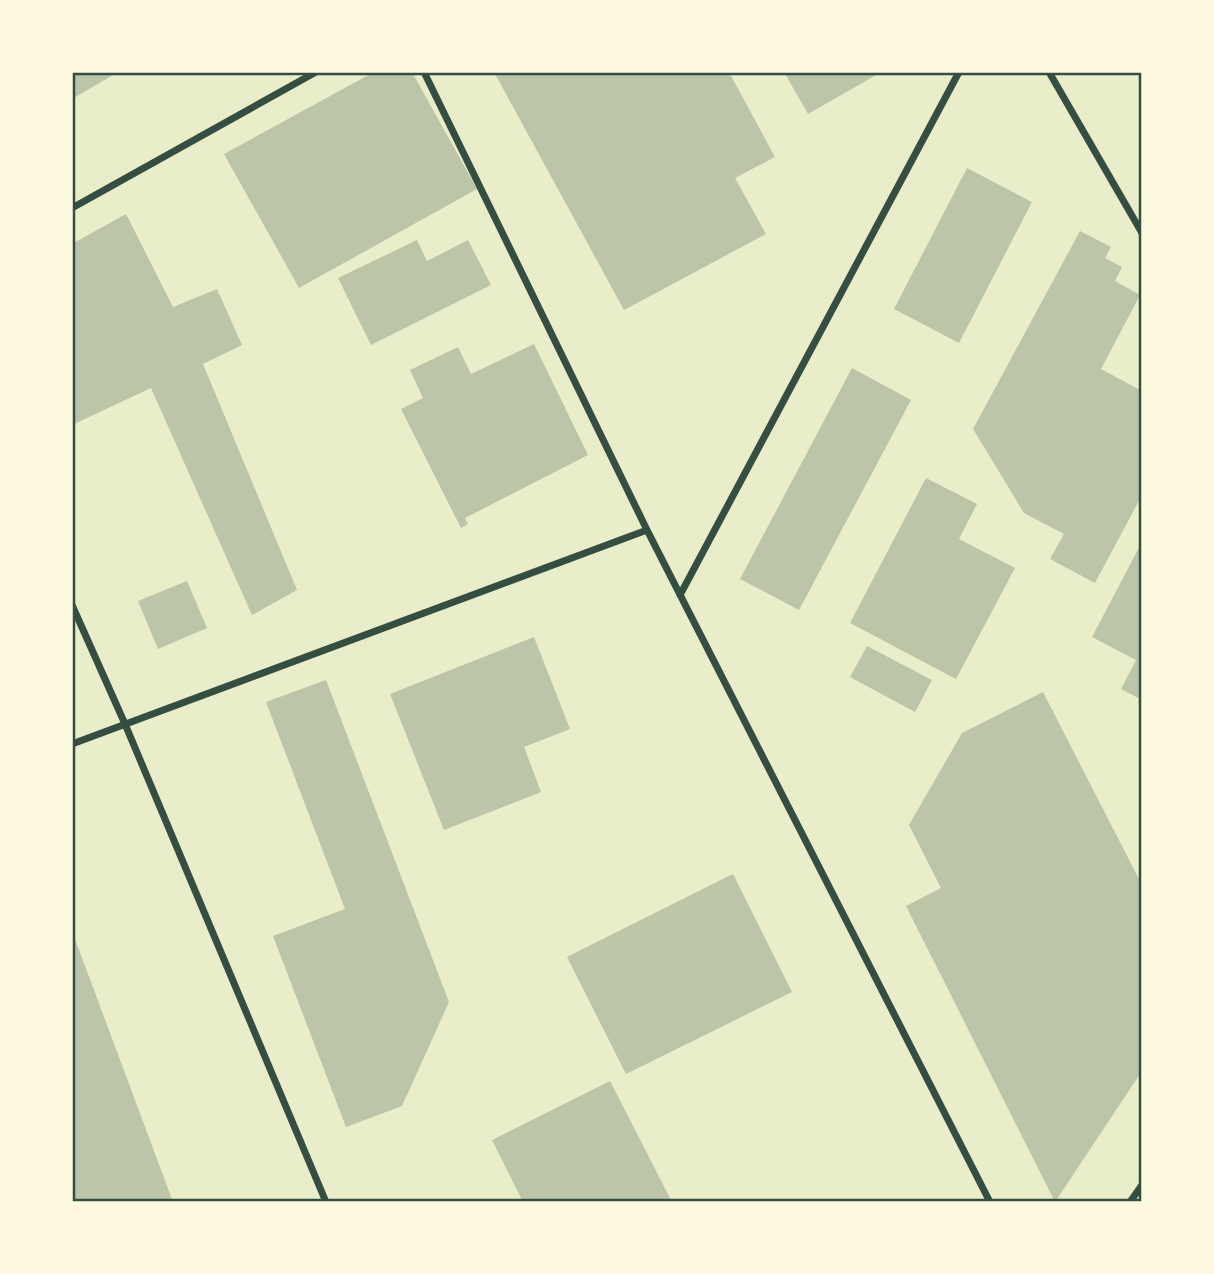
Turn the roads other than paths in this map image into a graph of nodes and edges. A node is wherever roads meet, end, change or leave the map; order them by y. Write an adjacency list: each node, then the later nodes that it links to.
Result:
1 (316, 72): 5 (street)
2 (424, 72): 7 (street)
3 (959, 72): 8 (street)
4 (1049, 72): 6 (street)
5 (72, 208)
6 (1142, 233)
7 (647, 530): 8 (street); 10 (street)
8 (680, 595): 14 (street)
9 (72, 605): 10 (street)
10 (125, 724): 11 (street); 13 (street)
11 (72, 744)
12 (1142, 1185): 15 (street)
13 (326, 1202)
14 (990, 1202)
15 (1130, 1202)

